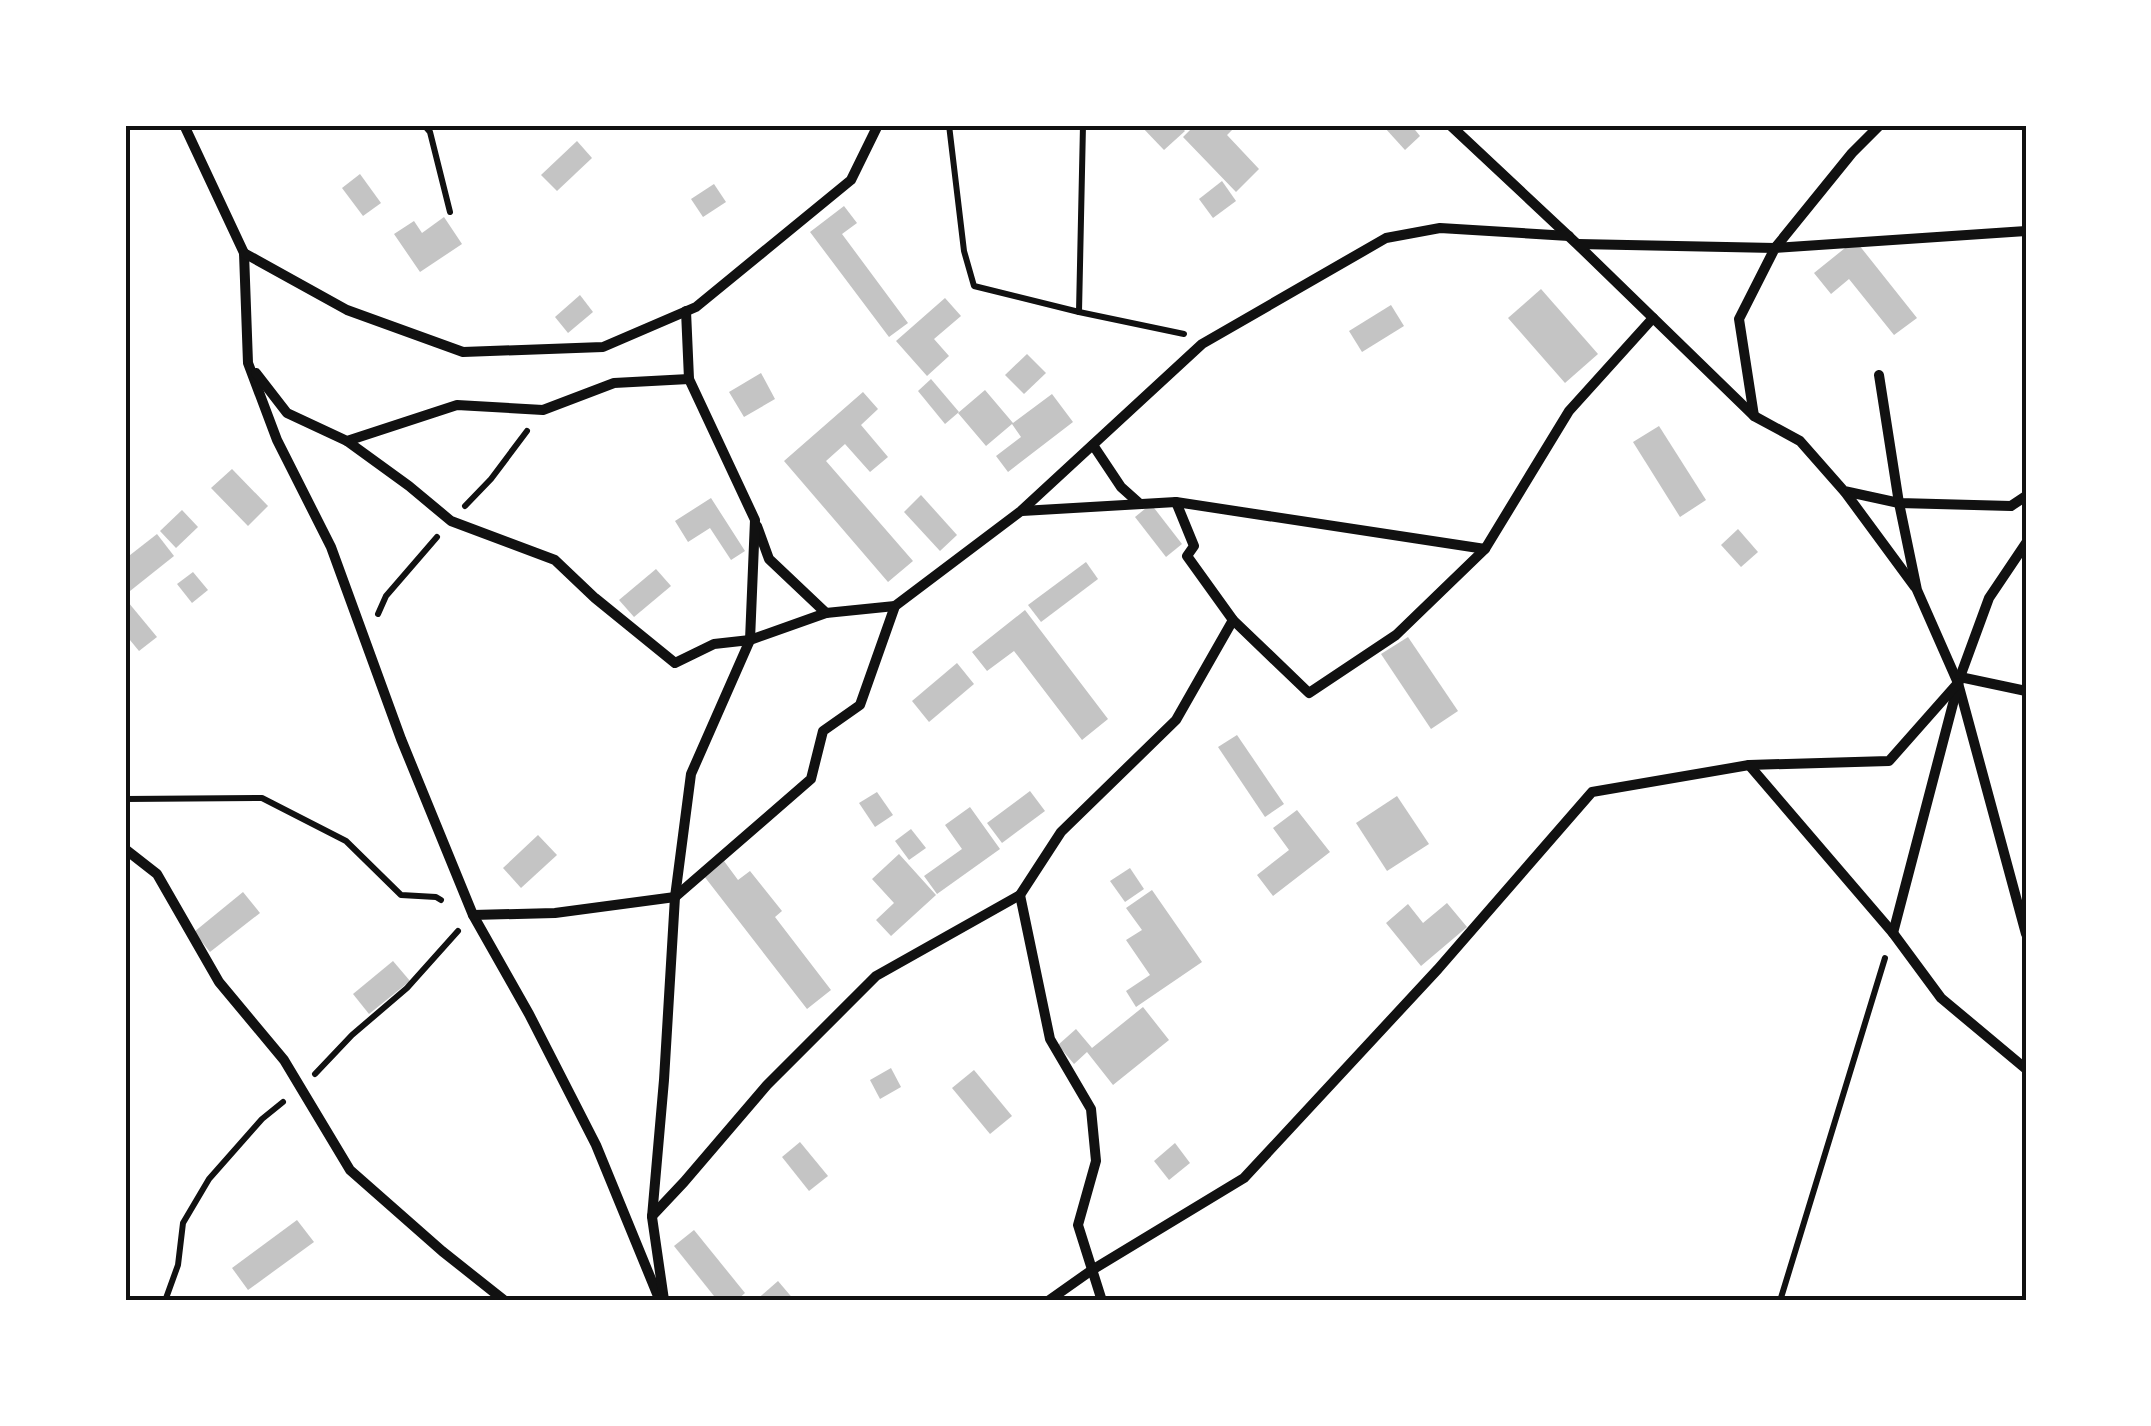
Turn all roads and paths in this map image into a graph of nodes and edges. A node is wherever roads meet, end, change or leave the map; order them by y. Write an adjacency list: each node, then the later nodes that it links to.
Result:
1 (184, 125): 14 (street)
2 (424, 125): 10 (path)
3 (878, 125): 15 (street)
4 (949, 125): 16 (path)
5 (1083, 125): 16 (path)
6 (1450, 125): 9 (street)
7 (1468, 125): 9 (street)
8 (1880, 125): 13 (street)
9 (1466, 141): 12 (street)
10 (450, 212)
11 (2026, 232): 13 (street)
12 (1573, 240): 13 (street); 17 (street); 18 (street)
13 (1774, 248): 22 (street)
14 (244, 253): 15 (street); 19 (street)
15 (686, 311): 21 (street)
16 (1079, 312): 18 (path)
17 (1652, 318): 22 (street); 33 (street)
18 (1202, 344): 24 (street)
19 (248, 363): 23 (street); 46 (street)
20 (1879, 375): 28 (street)
21 (689, 379): 23 (street); 31 (street)
22 (1754, 416): 25 (street)
23 (347, 441): 38 (street)
24 (1093, 444): 29 (street); 30 (street)
25 (1844, 491): 28 (street); 34 (street)
26 (2026, 496): 28 (street)
27 (1176, 502): 29 (street); 33 (street); 37 (street)
28 (1898, 503): 34 (street)
29 (1140, 504): 30 (street)
30 (1021, 511): 35 (street)
31 (755, 520): 36 (street); 38 (street)
32 (2026, 543): 39 (street)
33 (1484, 549): 37 (street)
34 (1917, 590): 39 (street)
35 (895, 606): 36 (street); 45 (street)
36 (826, 614): 38 (street)
37 (1234, 620): 44 (street)
38 (750, 640): 45 (street)
39 (1959, 680): 40 (street); 41 (street); 47 (street); 48 (street)
40 (2026, 690)
41 (1750, 765): 47 (street); 51 (street)
42 (125, 799): 46 (path)
43 (125, 849): 52 (street)
44 (1020, 895): 50 (street); 51 (street)
45 (674, 898): 46 (street); 50 (street)
46 (473, 915): 53 (street)
47 (1893, 933): 49 (street); 56 (path)
48 (2026, 934)
49 (2026, 1068)
50 (652, 1216): 53 (street)
51 (1092, 1270): 54 (street); 55 (street)
52 (505, 1301)
53 (662, 1301)
54 (1048, 1301)
55 (1102, 1301)
56 (1780, 1301)

